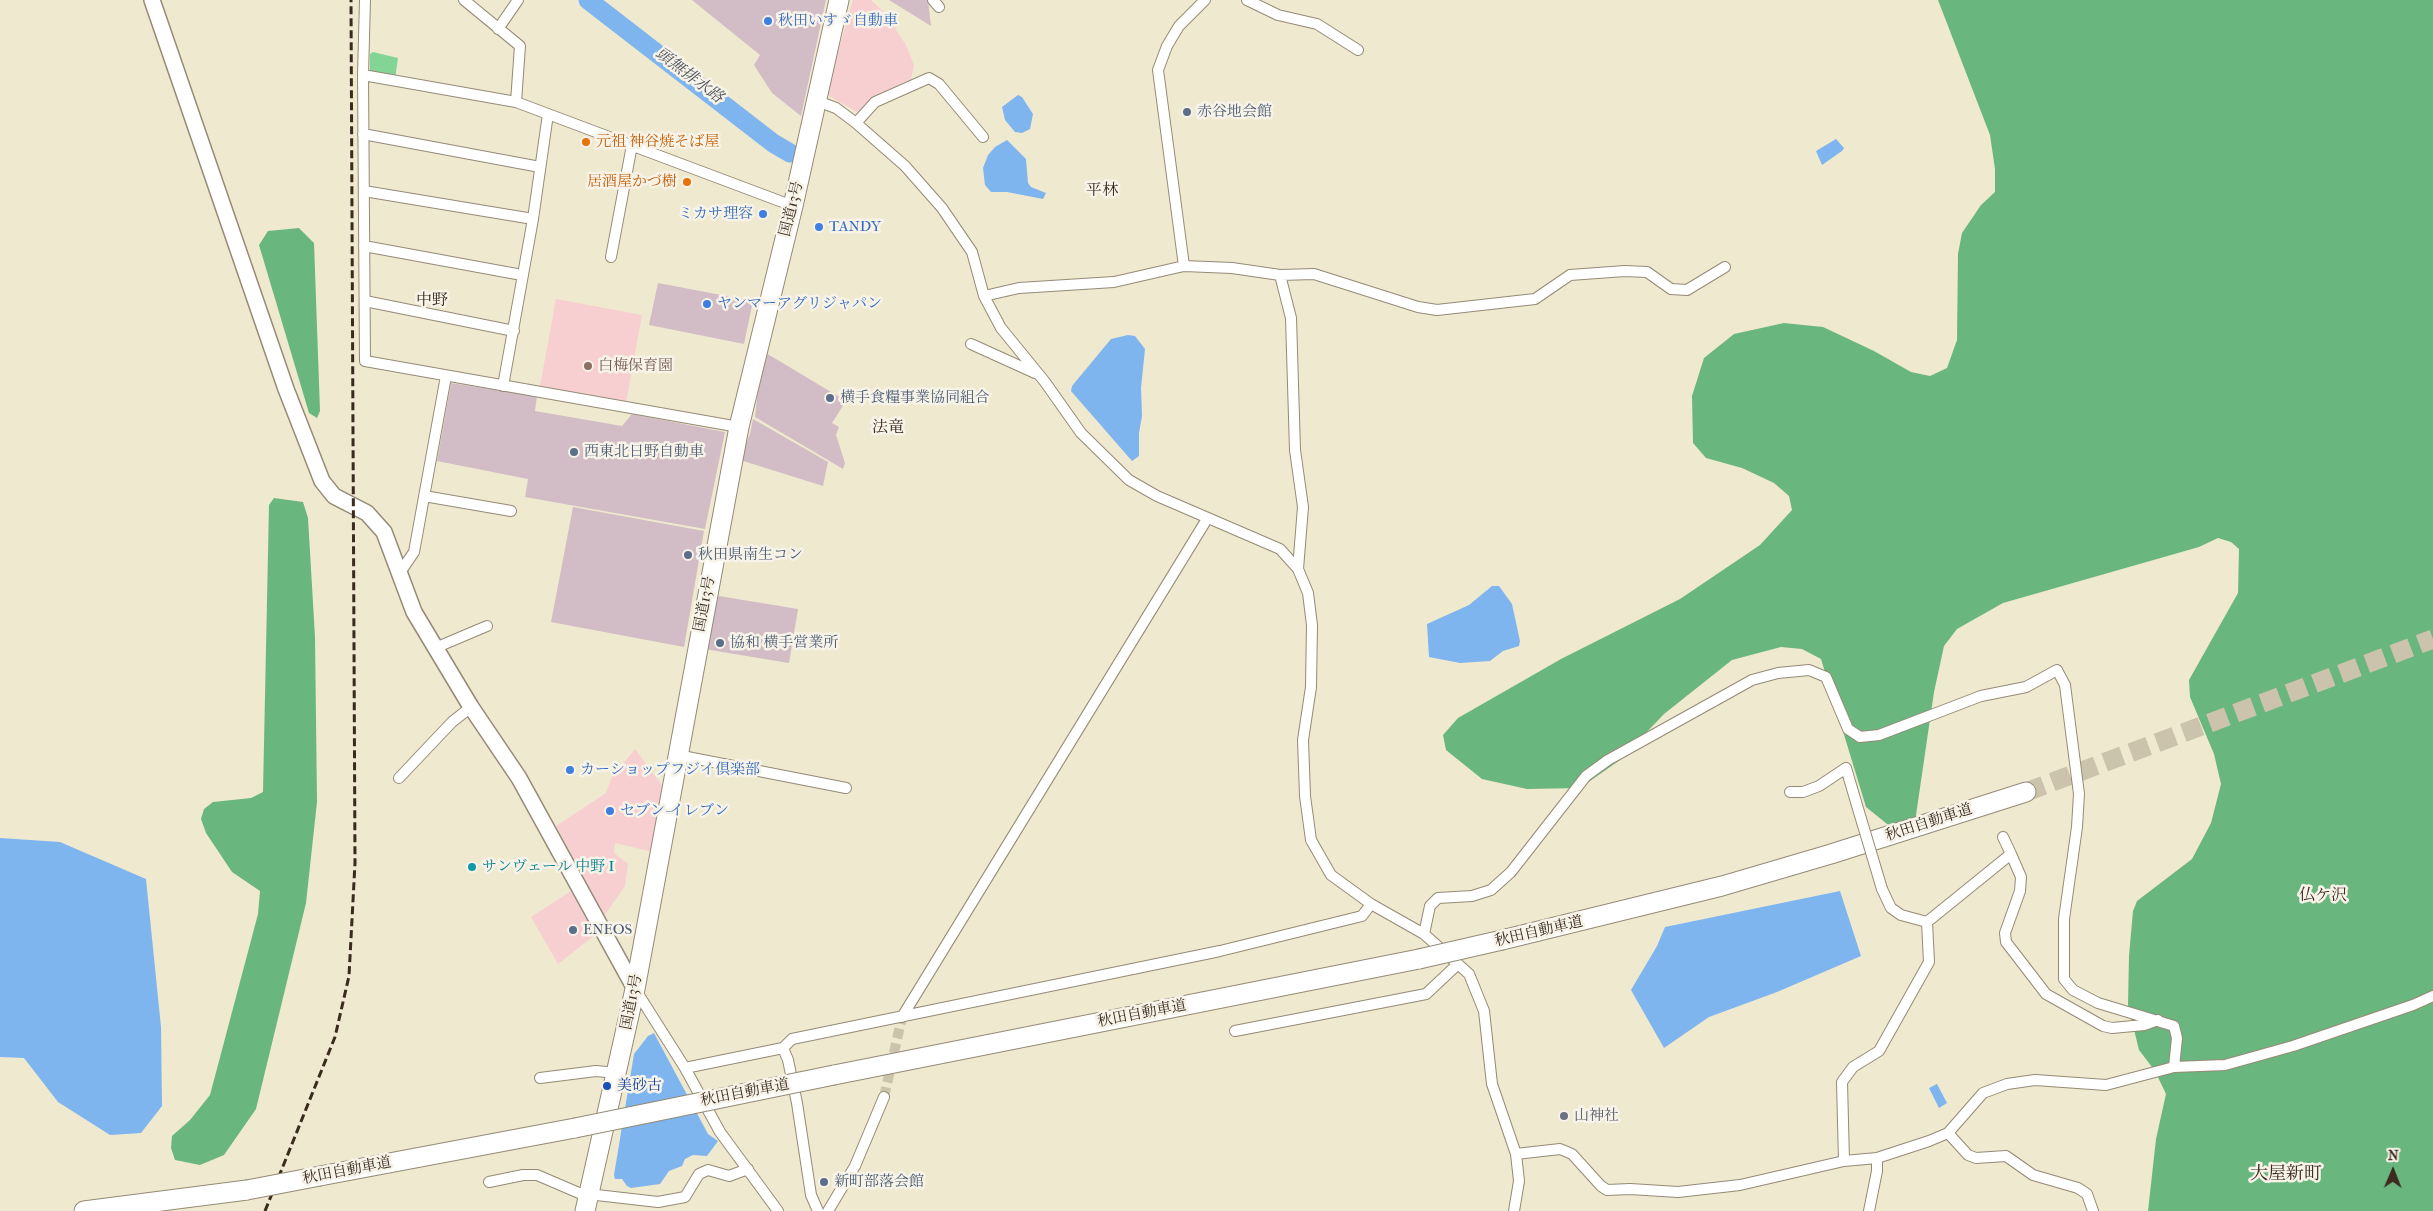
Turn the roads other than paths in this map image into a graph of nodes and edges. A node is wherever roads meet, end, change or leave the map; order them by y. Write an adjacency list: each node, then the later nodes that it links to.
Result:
1 (152, 0): 40 (street)
2 (365, 0): 10 (street)
3 (464, 0): 8 (street)
4 (518, 0): 8 (street)
5 (839, 0): 11 (highway, 国道13号)
6 (1205, 0): 24 (street)
7 (1247, 0): 9 (street)
8 (498, 29): 12 (street)
9 (1358, 50)
10 (363, 75): 12 (street); 15 (street)
11 (817, 101): 14 (street); 20 (highway, 国道13号)
12 (516, 102): 13 (street)
13 (548, 114): 17 (street); 18 (street)
14 (856, 123): 16 (street); 28 (street)
15 (364, 134): 18 (street); 19 (street)
16 (982, 137)
17 (632, 145): 20 (street); 23 (street)
18 (540, 167): 21 (street)
19 (364, 191): 21 (street); 22 (street)
20 (793, 206): 35 (highway, 国道13号)
21 (533, 219): 26 (street)
22 (364, 246): 26 (street); 29 (street)
23 (610, 257)
24 (1184, 266): 27 (street); 28 (street)
25 (1725, 267): 27 (street)
26 (522, 275): 30 (street)
27 (1280, 275): 39 (street)
28 (984, 296): 32 (street)
29 (365, 301): 30 (street); 33 (street)
30 (514, 331): 34 (street)
31 (971, 344): 32 (street)
32 (1038, 374): 38 (street)
33 (446, 376): 34 (street); 36 (street)
34 (503, 386): 35 (street)
35 (739, 427): 44 (highway, 国道13号)
36 (424, 496): 37 (street); 40 (street)
37 (511, 511)
38 (1207, 519): 39 (street); 57 (street)
39 (1298, 570): 51 (street)
40 (399, 574): 42 (street)
41 (488, 626): 42 (street)
42 (435, 648): 43 (street)
43 (471, 707): 45 (street); 55 (street)
44 (677, 754): 46 (street); 55 (highway, 国道13号)
45 (399, 778)
46 (846, 788)
47 (1790, 792): 52 (street, bridge)
48 (2026, 792): 72 (highway, 秋田自動車道, bridge)
49 (2003, 837): 50 (street)
50 (2011, 854): 52 (street); 58 (street)
51 (1371, 904): 53 (street); 57 (street)
52 (1927, 922): 69 (street)
53 (1424, 934): 54 (street); 58 (street)
54 (1458, 964): 59 (street); 67 (street)
55 (635, 988): 62 (street); 63 (highway, 国道13号)
56 (2433, 996): 61 (street)
57 (902, 1017): 60 (street)
58 (2158, 1020): 61 (street)
59 (1236, 1032)
60 (783, 1048): 62 (street); 78 (street)
61 (2174, 1067): 66 (street)
62 (685, 1068): 70 (street)
63 (617, 1073): 64 (street); 73 (highway, 国道13号)
64 (540, 1078)
65 (884, 1096): 79 (street)
66 (1948, 1133): 68 (street); 82 (street)
67 (1516, 1154): 69 (street); 80 (street)
68 (1876, 1158): 69 (street); 81 (street)
69 (1844, 1161)
70 (748, 1169): 74 (street); 77 (street)
71 (489, 1182): 73 (street)
72 (247, 1190): 75 (highway, 秋田自動車道); 76 (highway, 秋田自動車道)
73 (587, 1203): 74 (street)
74 (659, 1206)
75 (84, 1211)
76 (125, 1211)
77 (778, 1211)
78 (818, 1211)
79 (828, 1211)
80 (1514, 1211)
81 (1869, 1211)
82 (2093, 1211)

